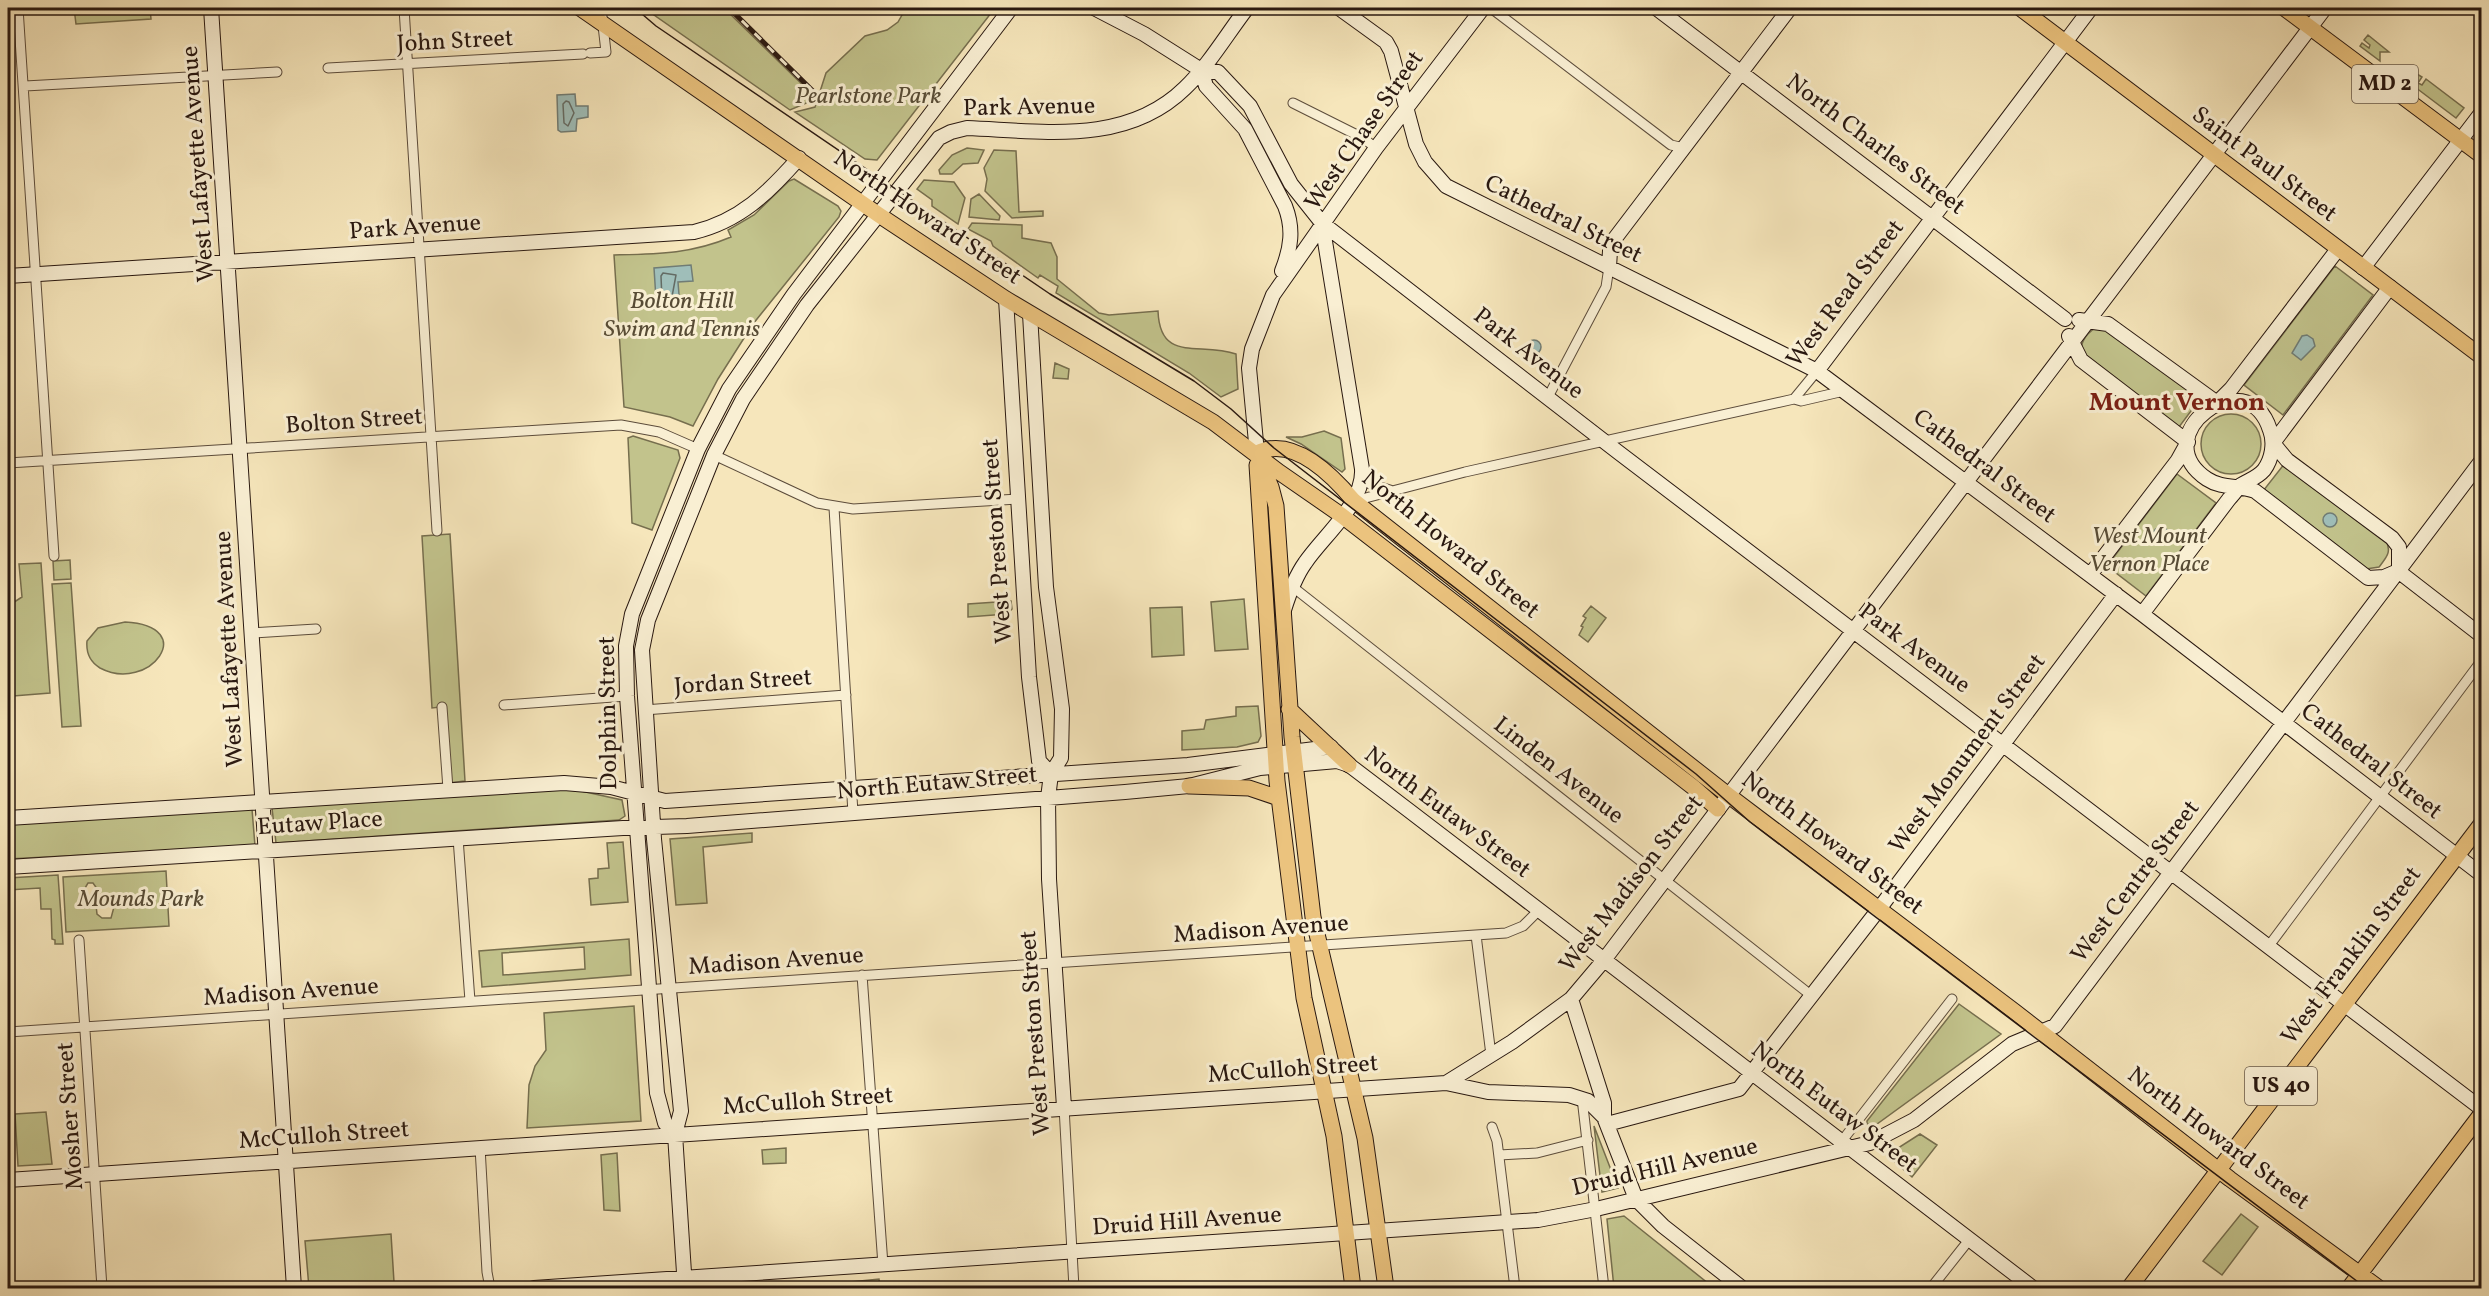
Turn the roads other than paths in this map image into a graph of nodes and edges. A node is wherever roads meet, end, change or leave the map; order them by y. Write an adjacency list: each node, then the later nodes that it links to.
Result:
1 (18, 8): 26 (street)
2 (211, 8): 25 (main road, West Lafayette Avenue)
3 (404, 8): 20 (street)
4 (580, 8): 17 (main road, North Howard Street)
5 (1011, 8): 36 (main road)
6 (1094, 8): 22 (main road)
7 (1247, 8): 22 (main road, Park Avenue)
8 (1339, 8): 28 (main road)
9 (1483, 8): 28 (main road, West Chase Street)
10 (1491, 8): 32 (street)
11 (1656, 8): 24 (main road, North Charles Street)
12 (1790, 8): 24 (main road)
13 (2020, 8): 19 (main road, Saint Paul Street)
14 (2091, 8): 19 (main road, West Read Street)
15 (2284, 8): 18 (main road, MD 2)
16 (2325, 8): 18 (main road, West Madison Street)
17 (602, 15): 20 (street, John Street); 35 (main road, North Howard Street)
18 (2310, 27): 30 (main road, MD 2); 33 (main road, West Madison Street)
19 (2065, 42): 33 (main road, Saint Paul Street); 38 (main road, West Read Street)
20 (408, 64): 21 (street, John Street); 41 (street)
21 (328, 68)
22 (1201, 70): 37 (main road, Park Avenue); 39 (main road, Park Avenue); 47 (main road)
23 (278, 72): 25 (street)
24 (1742, 72): 32 (main road); 38 (main road, North Charles Street)
25 (216, 76): 26 (street); 42 (main road, West Lafayette Avenue)
26 (24, 86): 45 (street)
27 (1293, 103): 31 (street)
28 (1406, 108): 31 (main road, West Chase Street); 43 (main road, Cathedral Street)
29 (2481, 112): 30 (main road)
30 (2460, 140): 34 (main road, MD 2); 44 (main road)
31 (1376, 148): 39 (main road, West Chase Street)
32 (1684, 148): 43 (main road)
33 (2212, 155): 40 (main road, Saint Paul Street); 52 (main road, West Madison Street)
34 (2481, 156)
35 (798, 158): 36 (main road, North Howard Street); 41 (main road, Park Avenue)
36 (862, 203): 37 (main road, North Howard Street); 64 (main road, Dolphin Street)
37 (879, 215): 49 (main road, North Howard Street); 66 (main road, Dolphin Street)
38 (1933, 216): 51 (main road, North Charles Street); 54 (main road, West Read Street)
39 (1322, 223): 47 (main road); 56 (main road, Park Avenue); 70 (main road, West Chase Street)
40 (2338, 249): 44 (main road, Saint Paul Street); 58 (main road)
41 (419, 251): 42 (main road, Park Avenue); 59 (street)
42 (228, 264): 45 (main road, Park Avenue); 63 (main road, West Lafayette Avenue)
43 (1609, 267): 54 (main road, Cathedral Street); 56 (street)
44 (2363, 268): 48 (main road, Saint Paul Street)
45 (36, 275): 46 (main road, Park Avenue); 68 (street)
46 (8, 276)
47 (1277, 287): 65 (main road)
48 (2390, 287): 53 (main road, Saint Paul Street); 62 (main road)
49 (1006, 299): 50 (main road, North Howard Street); 74 (main road, West Preston Street)
50 (1030, 314): 65 (main road, North Howard Street); 104 (main road, West Preston Street)
51 (2065, 319): 52 (main road); 52 (main road)
52 (2079, 331): 58 (main road); 61 (main road); 71 (main road, West Madison Street)
53 (2481, 357)
54 (1817, 371): 55 (main road, Cathedral Street); 57 (street, West Read Street)
55 (1844, 391): 57 (street, West Read Street); 71 (main road, Cathedral Street)
56 (1548, 397): 60 (main road, Park Avenue)
57 (1794, 399): 60 (street, West Read Street)
58 (2217, 403): 61 (main road); 62 (main road)
59 (431, 437): 63 (street, Bolton Street); 64 (street, Bolton Street); 78 (street)
60 (1603, 441): 73 (street, West Read Street); 88 (main road, Park Avenue)
61 (2188, 442): 72 (main road); 81 (main road)
62 (2273, 443): 72 (main road); 80 (main road)
63 (240, 449): 68 (street, Bolton Street); 89 (main road, West Lafayette Avenue)
64 (698, 449): 93 (main road, Dolphin Street)
65 (1257, 453): 75 (main road, North Howard Street); 77 (main road, North Howard Street); 82 (main road); 102 (main road)
66 (714, 455): 76 (street); 97 (main road, Dolphin Street)
67 (2481, 460): 80 (main road, West Centre Street)
68 (48, 461): 69 (street, Bolton Street); 79 (street)
69 (8, 463)
70 (1362, 470): 73 (street, West Chase Street); 75 (main road, West Chase Street)
71 (1964, 480): 81 (main road, Cathedral Street); 88 (main road, West Madison Street)
72 (2241, 485): 80 (main road); 85 (main road)
73 (1395, 491): 75 (street, West Read Street)
74 (1018, 499): 76 (street); 104 (main road, West Preston Street)
75 (1354, 501): 77 (main road); 109 (main road, North Howard Street)
76 (834, 508): 92 (street)
77 (1341, 515): 83 (main road); 115 (main road, North Howard Street)
78 (437, 531)
79 (54, 556)
80 (2398, 572): 90 (main road); 98 (main road, West Centre Street)
81 (2090, 575): 84 (main road, Cathedral Street)
82 (1280, 577): 83 (street, Linden Avenue); 86 (main road)
83 (1293, 587): 86 (main road); 127 (street, Linden Avenue)
84 (2116, 594): 85 (main road, Cathedral Street); 99 (main road, West Monument Street)
85 (2142, 614): 98 (main road, Cathedral Street)
86 (1282, 624): 96 (main road)
87 (316, 629): 89 (street)
88 (1854, 631): 99 (main road, Park Avenue); 109 (main road, West Madison Street)
89 (252, 633): 114 (main road, West Lafayette Avenue)
90 (2481, 636)
91 (2481, 660): 110 (street)
92 (846, 695): 97 (street, Jordan Street); 106 (street)
93 (627, 696): 94 (street); 108 (main road, Dolphin Street)
94 (504, 705)
95 (442, 707): 107 (street)
96 (1289, 709): 100 (main road); 101 (main road)
97 (644, 710): 111 (main road, Dolphin Street)
98 (2284, 724): 110 (main road, Cathedral Street); 125 (main road, West Centre Street)
99 (2003, 745): 125 (main road, Park Avenue); 128 (main road, West Monument Street)
100 (1331, 747): 101 (main road, North Eutaw Street); 103 (main road)
101 (1294, 757): 102 (main road, North Eutaw Street); 103 (main road, North Eutaw Street); 132 (main road)
102 (1275, 760): 104 (main road, North Eutaw Street); 105 (main road, North Eutaw Street); 113 (main road)
103 (1349, 765): 129 (main road, North Eutaw Street)
104 (1051, 774): 106 (main road, North Eutaw Street); 112 (main road, West Preston Street)
105 (1189, 786): 112 (main road, North Eutaw Street); 113 (main road)
106 (851, 788): 111 (main road, North Eutaw Street); 116 (street)
107 (447, 789): 108 (main road, Eutaw Place); 114 (main road, Eutaw Place)
108 (633, 792): 111 (main road, North Eutaw Street); 119 (main road, Dolphin Street)
109 (1728, 795): 115 (main road, West Madison Street); 128 (main road, North Howard Street)
110 (2379, 797): 123 (main road, Cathedral Street); 134 (street)
111 (651, 798): 120 (main road, Dolphin Street)
112 (1048, 798): 116 (main road, North Eutaw Street); 136 (main road, West Preston Street)
113 (1279, 798): 133 (main road)
114 (262, 801): 117 (main road, Eutaw Place); 122 (main road, West Lafayette Avenue)
115 (1718, 810): 127 (main road, West Madison Street)
116 (853, 813): 120 (main road, North Eutaw Street)
117 (8, 818)
118 (2481, 823): 123 (main road, West Franklin Street / US 40)
119 (635, 827): 120 (main road, North Eutaw Street); 121 (main road, Eutaw Place); 139 (main road, Dolphin Street)
120 (653, 827): 138 (main road, Dolphin Street)
121 (458, 838): 122 (main road, Eutaw Place); 143 (street)
122 (266, 850): 124 (main road, Eutaw Place); 145 (main road, West Lafayette Avenue)
123 (2457, 856): 126 (main road, Cathedral Street); 144 (main road, West Franklin Street / US 40)
124 (8, 867)
125 (2170, 873): 134 (main road, Park Avenue); 147 (main road, West Centre Street)
126 (2481, 875)
127 (1665, 880): 135 (main road, West Madison Street); 140 (street, Linden Avenue)
128 (1880, 909): 140 (main road, West Monument Street); 147 (main road, North Howard Street)
129 (1539, 910): 130 (street, Madison Avenue); 135 (main road, North Eutaw Street)
130 (1476, 935): 132 (street, Madison Avenue); 149 (street)
131 (79, 940): 146 (street, Mosher Street)
132 (1318, 946): 133 (street, Madison Avenue); 152 (main road)
133 (1297, 947): 136 (street, Madison Avenue); 153 (main road)
134 (2268, 947): 144 (main road, Park Avenue)
135 (1604, 960): 141 (main road, West Madison Street); 150 (main road, North Eutaw Street)
136 (1054, 963): 137 (street, Madison Avenue); 155 (main road, West Preston Street)
137 (862, 975): 138 (street, Madison Avenue); 157 (street)
138 (668, 988): 139 (street, Madison Avenue); 160 (main road, Dolphin Street)
139 (648, 990): 143 (street, Madison Avenue); 160 (main road, Dolphin Street)
140 (1812, 996): 150 (main road, West Monument Street)
141 (1571, 999): 149 (main road, West Madison Street); 158 (main road)
142 (1952, 999): 162 (street)
143 (470, 1001): 145 (street, Madison Avenue)
144 (2345, 1004): 156 (main road, Park Avenue); 166 (main road, West Franklin Street / US 40)
145 (276, 1014): 146 (street, Madison Avenue); 165 (main road, West Lafayette Avenue)
146 (85, 1026): 148 (street, Madison Avenue); 167 (street, Mosher Street)
147 (2040, 1031): 162 (main road, West Centre Street); 166 (main road, North Howard Street)
148 (8, 1032)
149 (1491, 1055): 151 (main road, West Madison Street)
150 (1752, 1074): 158 (main road, West Monument Street); 162 (main road, North Eutaw Street)
151 (1446, 1083): 152 (main road, McCulloh Street); 154 (main road, McCulloh Street)
152 (1353, 1088): 153 (main road, McCulloh Street); 172 (main road)
153 (1324, 1089): 155 (main road, McCulloh Street); 173 (main road)
154 (1582, 1098): 158 (main road); 161 (street)
155 (1064, 1107): 157 (main road, McCulloh Street); 175 (street, West Preston Street)
156 (2481, 1111): 177 (main road)
157 (873, 1120): 160 (main road, McCulloh Street); 176 (street)
158 (1606, 1121): 169 (main road)
159 (1492, 1126): 164 (street)
160 (675, 1134): 163 (main road, McCulloh Street); 178 (main road, Dolphin Street)
161 (1588, 1140): 164 (street); 170 (street)
162 (1842, 1146): 169 (main road, Druid Hill Avenue); 174 (main road, North Eutaw Street)
163 (480, 1147): 165 (main road, McCulloh Street); 181 (street)
164 (1499, 1155): 171 (street)
165 (285, 1161): 167 (main road, McCulloh Street); 180 (main road, West Lafayette Avenue)
166 (2219, 1168): 177 (main road, North Howard Street); 191 (main road, West Franklin Street / US 40)
167 (94, 1174): 168 (main road, McCulloh Street); 179 (street, Mosher Street)
168 (8, 1180)
169 (1636, 1199): 170 (main road, Druid Hill Avenue); 188 (main road)
170 (1596, 1209): 171 (main road, Druid Hill Avenue); 187 (street)
171 (1506, 1222): 172 (main road, Druid Hill Avenue); 186 (street)
172 (1379, 1232): 173 (main road, Druid Hill Avenue); 185 (main road)
173 (1347, 1234): 175 (main road, Druid Hill Avenue); 184 (main road)
174 (1969, 1240): 189 (street); 190 (main road, North Eutaw Street)
175 (1072, 1252): 176 (main road, Druid Hill Avenue); 183 (street, West Preston Street)
176 (883, 1265): 178 (main road, Druid Hill Avenue)
177 (2360, 1274): 192 (main road); 193 (main road, North Howard Street)
178 (685, 1283): 182 (main road, Druid Hill Avenue)
179 (102, 1288)
180 (294, 1288)
181 (490, 1288)
182 (534, 1288)
183 (1074, 1288)
184 (1353, 1288)
185 (1386, 1288)
186 (1515, 1288)
187 (1604, 1288)
188 (1742, 1288)
189 (1931, 1288)
190 (2033, 1288)
191 (2129, 1288)
192 (2349, 1288)
193 (2379, 1288)

